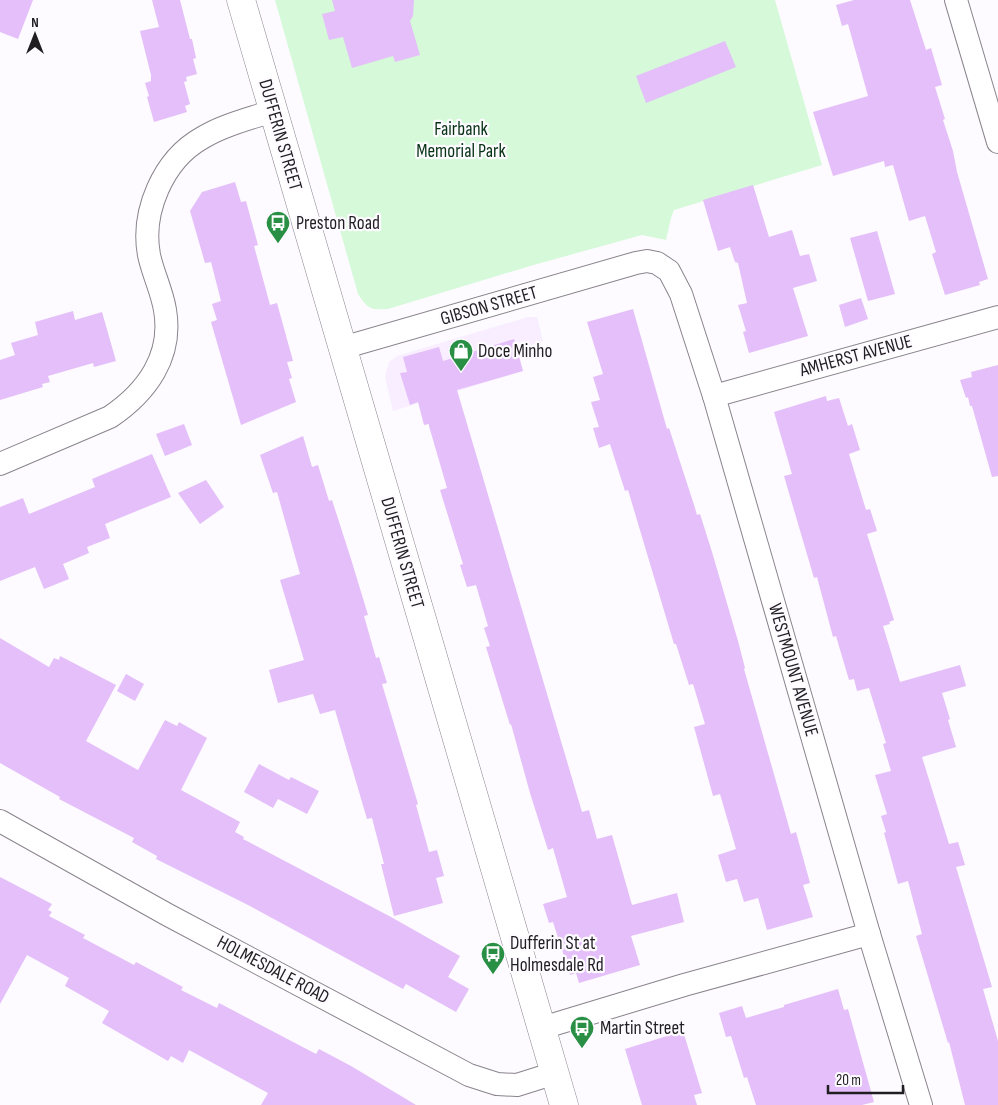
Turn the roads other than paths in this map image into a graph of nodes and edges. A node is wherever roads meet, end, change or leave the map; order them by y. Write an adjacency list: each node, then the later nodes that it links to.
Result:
1 (241, 0): 3 (main road, DUFFERIN STREET)
2 (956, 0): 4 (street)
3 (272, 111): 7 (main road, DUFFERIN STREET); 9 (street)
4 (998, 142)
5 (636, 263): 7 (street, GIBSON STREET); 8 (street, WESTMOUNT AVENUE)
6 (998, 316): 8 (street, AMHERST AVENUE)
7 (342, 348): 12 (main road, DUFFERIN STREET)
8 (714, 396): 11 (street, WESTMOUNT AVENUE)
9 (0, 464)
10 (0, 821): 13 (street, HOLMESDALE ROAD)
11 (869, 934): 12 (street); 15 (street, WESTMOUNT AVENUE)
12 (542, 1028): 13 (main road, DUFFERIN STREET)
13 (555, 1073): 14 (main road, DUFFERIN STREET)
14 (564, 1105)
15 (921, 1105)

